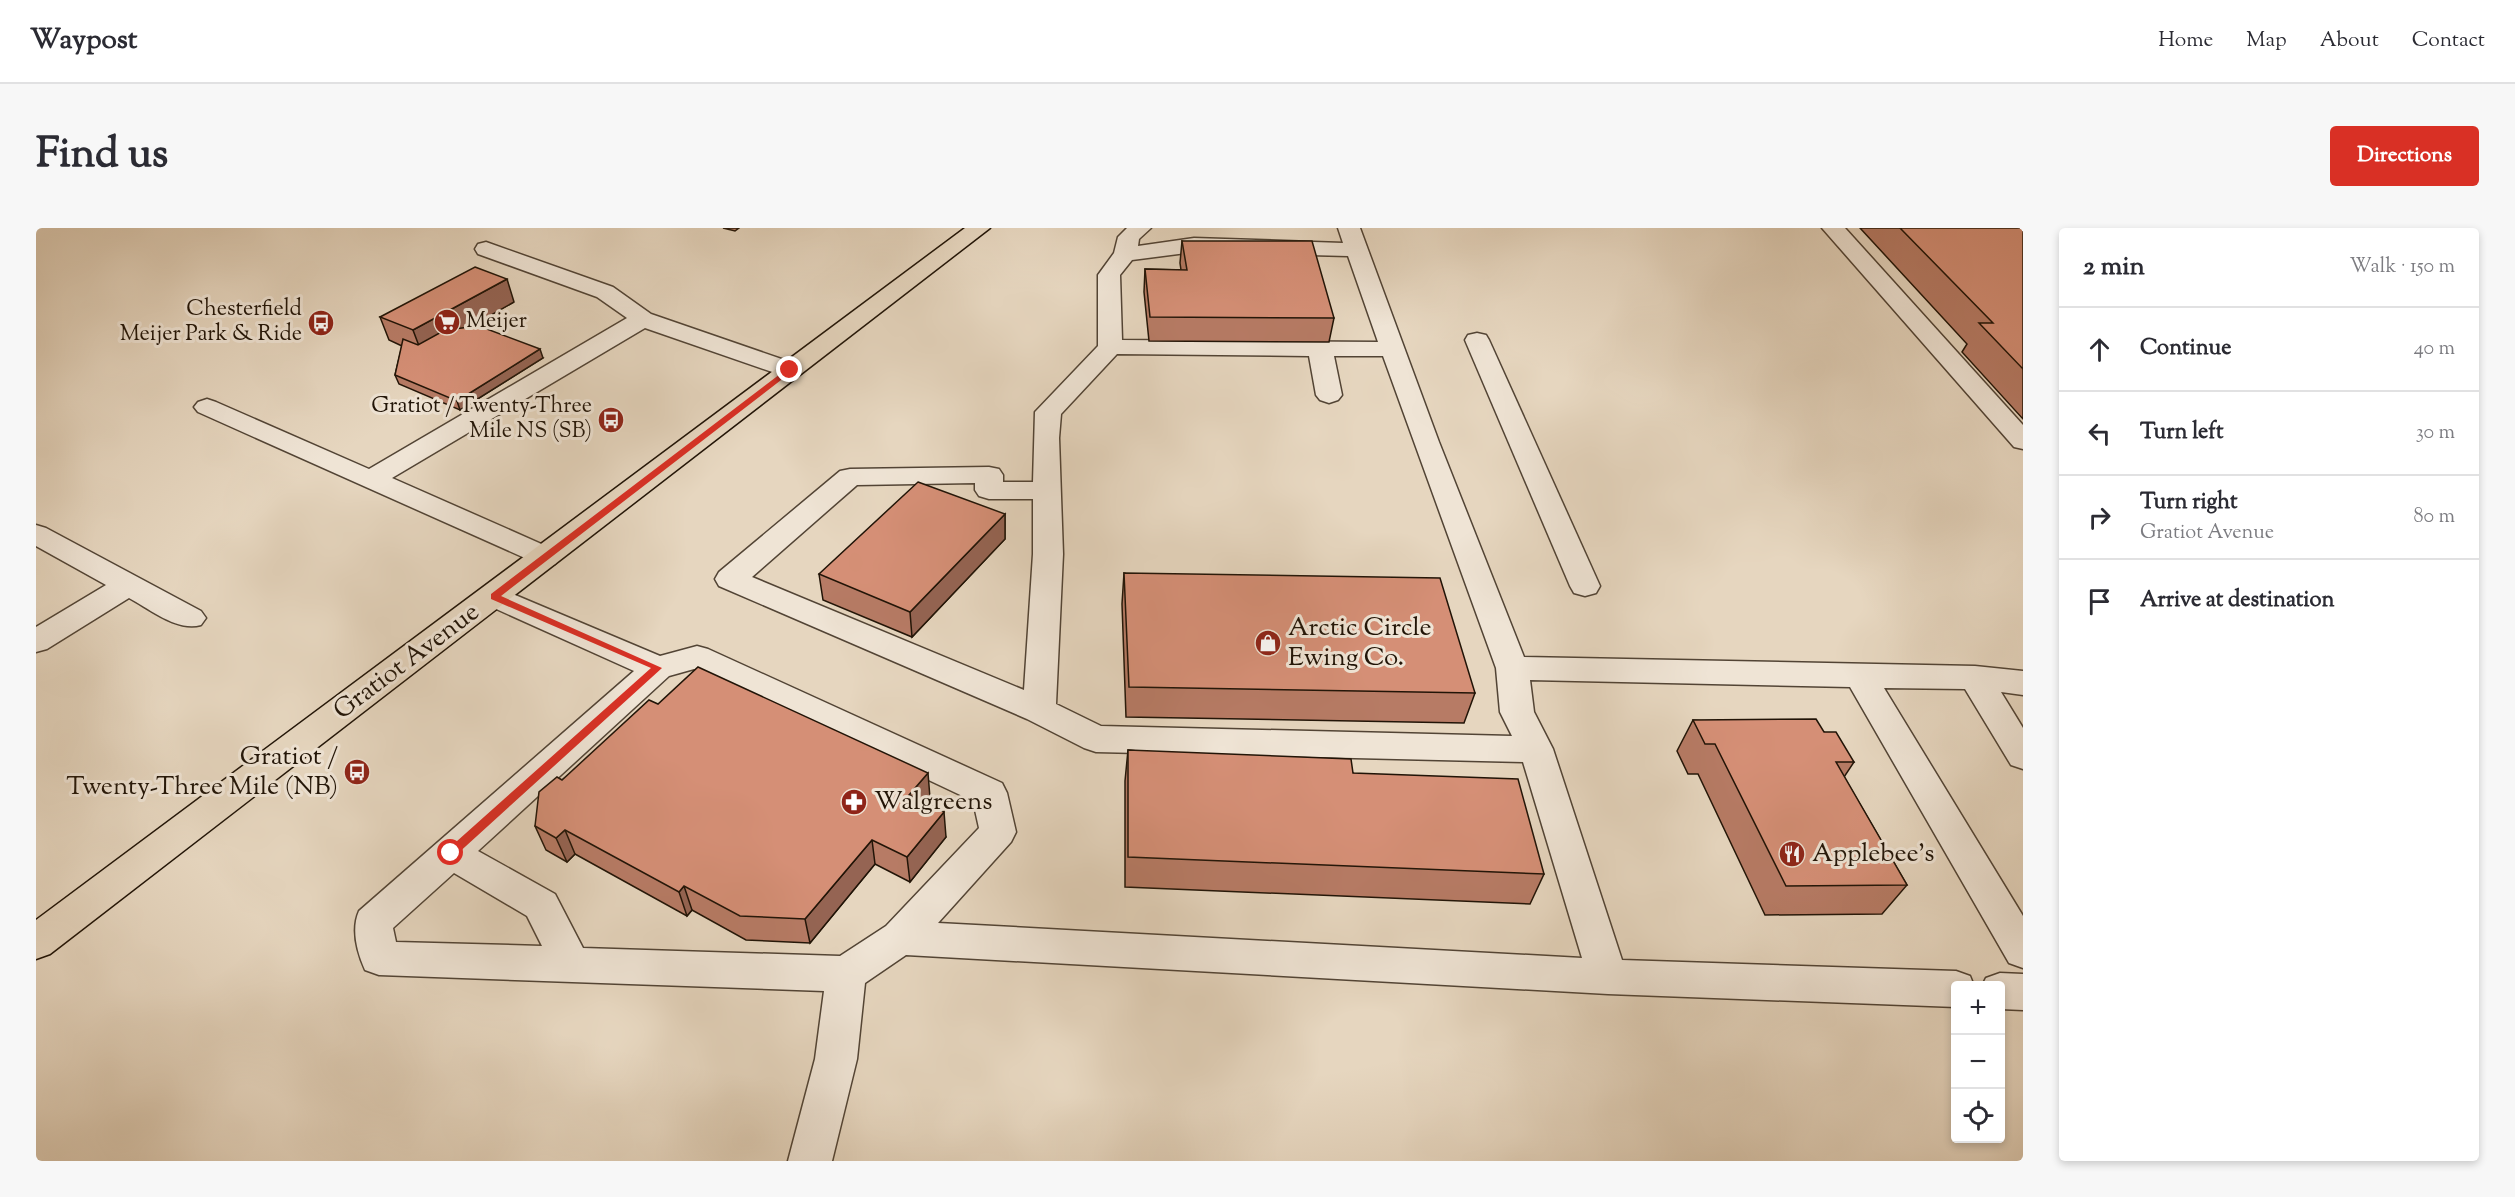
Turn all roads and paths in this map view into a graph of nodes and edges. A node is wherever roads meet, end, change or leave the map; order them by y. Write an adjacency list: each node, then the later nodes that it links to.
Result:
1 (979, 228): 12 (main road, Gratiot Avenue)
2 (1140, 228): 6 (lane)
3 (1833, 228): 15 (lane)
4 (1353, 239): 6 (lane); 11 (lane)
5 (486, 249): 7 (lane)
6 (1125, 254): 9 (lane)
7 (643, 318): 12 (lane); 16 (lane)
8 (1477, 339): 21 (lane)
9 (1110, 347): 10 (lane); 17 (lane)
10 (1320, 348): 11 (lane); 13 (lane)
11 (1392, 349): 26 (lane)
12 (790, 370): 19 (main road, Gratiot Avenue)
13 (1329, 395)
14 (207, 407): 16 (lane)
15 (2023, 441)
16 (371, 479): 19 (lane)
17 (1047, 491): 30 (lane); 30 (lane)
18 (36, 534): 20 (lane)
19 (545, 557): 22 (main road, Gratiot Avenue)
20 (128, 585): 23 (lane); 24 (lane)
21 (1585, 586)
22 (494, 596): 25 (lane); 35 (main road, Gratiot Avenue)
23 (189, 618)
24 (36, 640)
25 (658, 668): 33 (lane); 34 (lane)
26 (1512, 668): 27 (lane); 31 (lane)
27 (1860, 676): 28 (lane); 36 (lane)
28 (1975, 678): 29 (lane); 32 (lane)
29 (2023, 683)
30 (1039, 710): 31 (lane)
31 (1536, 749): 39 (lane)
32 (2023, 756)
33 (451, 853): 37 (lane); 37 (lane)
34 (900, 938): 38 (lane); 39 (lane)
35 (36, 942)
36 (2023, 951)
37 (571, 964): 38 (lane)
38 (846, 974): 43 (lane)
39 (1608, 976): 40 (lane)
40 (1951, 989)
41 (2005, 991): 42 (lane)
42 (2023, 992)
43 (810, 1161)

